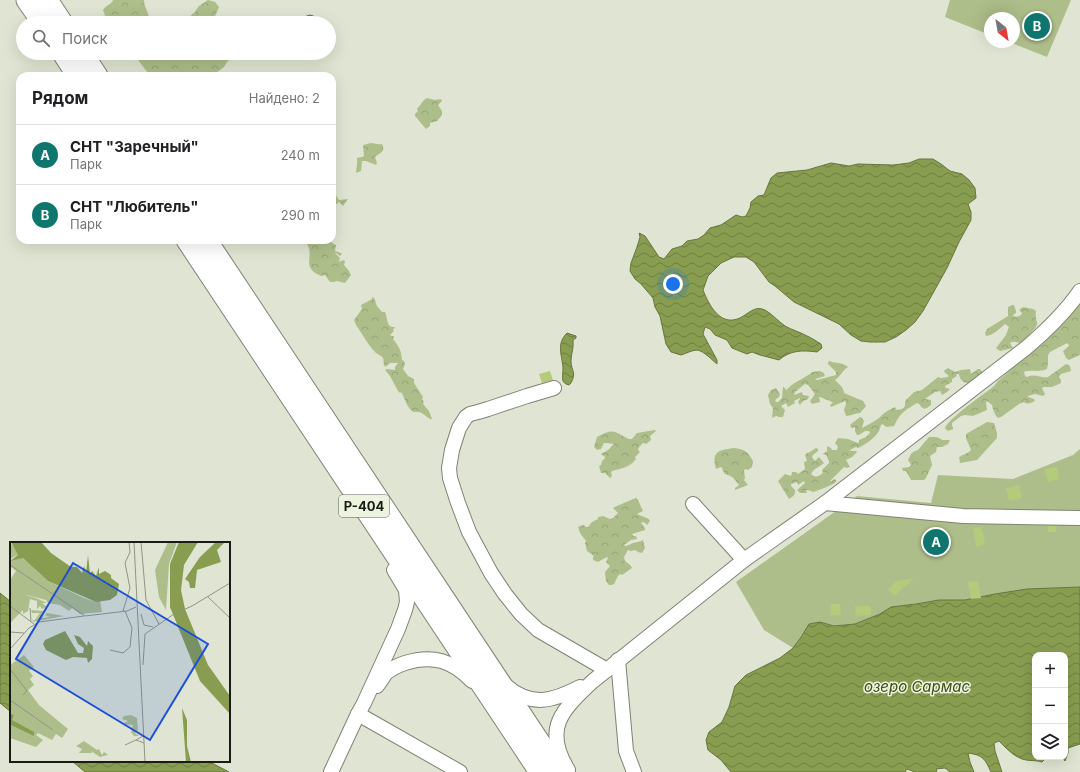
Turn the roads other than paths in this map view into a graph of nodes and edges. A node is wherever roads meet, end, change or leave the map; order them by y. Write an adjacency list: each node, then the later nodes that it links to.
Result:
1 (27, 0): 2 (highway)
2 (54, 12)
3 (68, 60): 5 (highway)
4 (87, 60): 6 (highway)
5 (75, 72)
6 (94, 72)
7 (190, 244): 11 (highway, Р-404)
8 (209, 244): 17 (highway, Р-404)
9 (1080, 291): 12 (street)
10 (554, 388): 18 (street)
11 (308, 421): 20 (street); 21 (highway, Р-404)
12 (825, 503): 14 (street); 15 (street)
13 (693, 504): 15 (street)
14 (1080, 518)
15 (744, 560): 16 (street)
16 (618, 660): 18 (street); 27 (street)
17 (491, 670): 19 (street); 25 (highway, Р-404)
18 (606, 670): 19 (street)
19 (593, 681): 26 (street)
20 (361, 709): 21 (street); 22 (street); 23 (street)
21 (499, 710): 24 (highway, Р-404)
22 (332, 772)
23 (460, 772)
24 (540, 772)
25 (559, 772)
26 (569, 772)
27 (634, 772)

